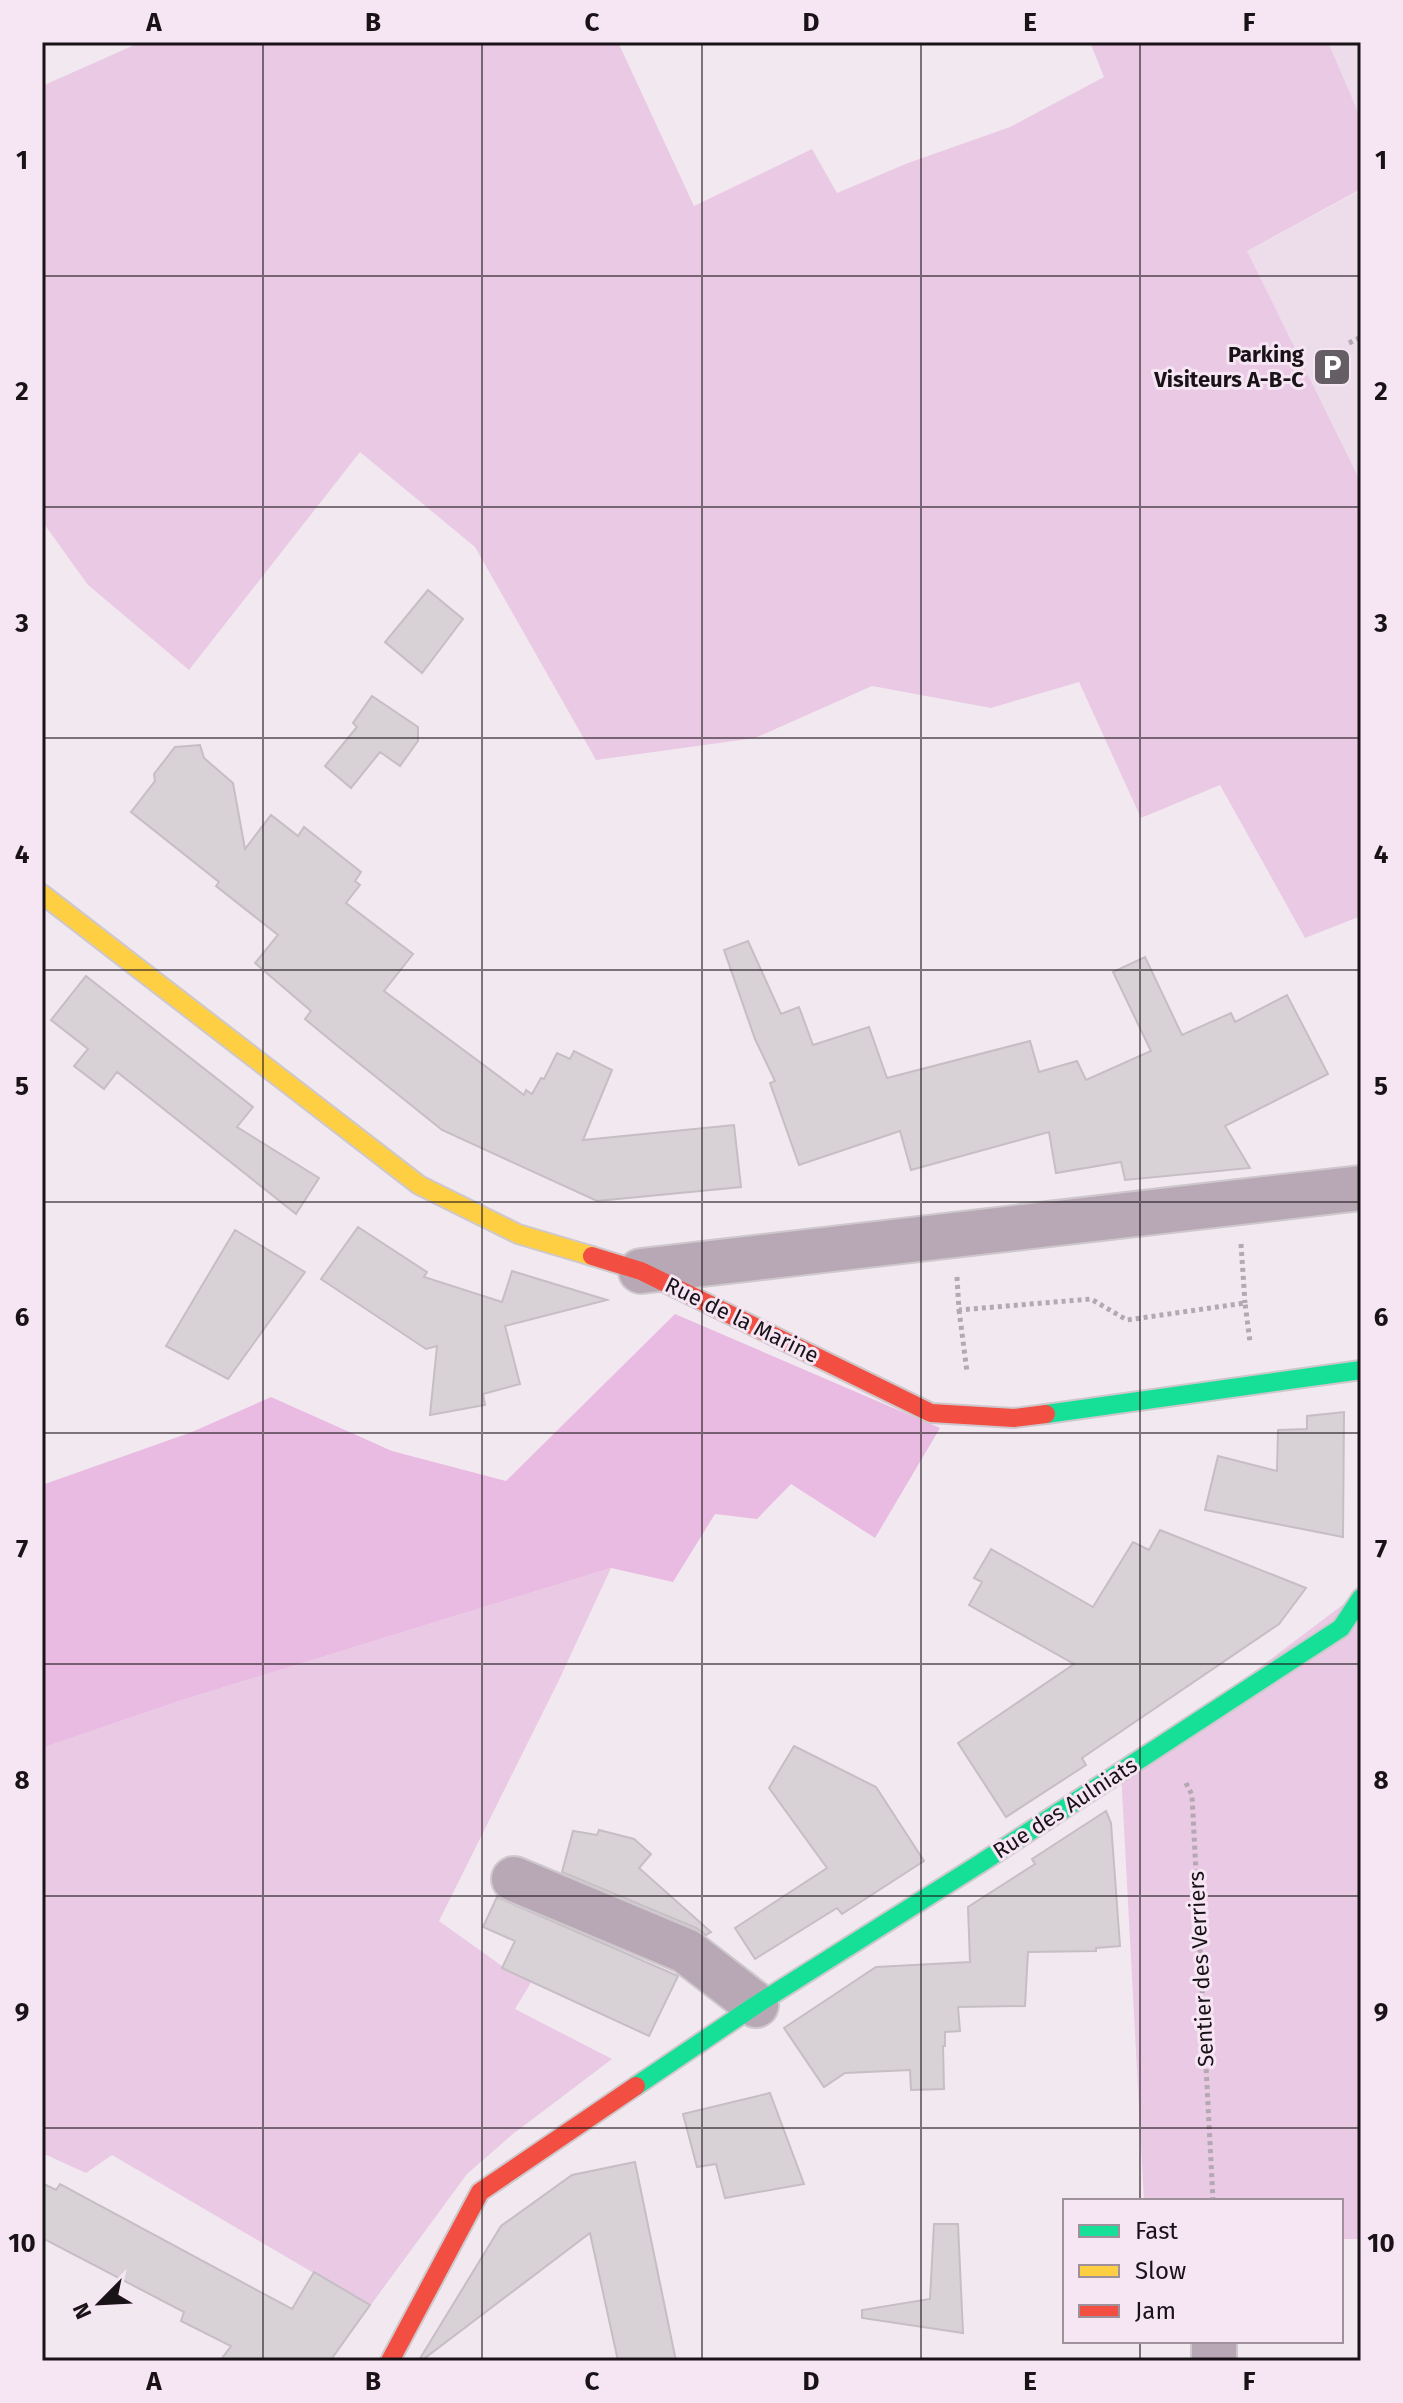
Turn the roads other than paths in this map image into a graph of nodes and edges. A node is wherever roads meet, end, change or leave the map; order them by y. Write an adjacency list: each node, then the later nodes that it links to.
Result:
1 (42, 894): 3 (street)
2 (1361, 1188): 3 (street, Rue de la Marine)
3 (641, 1271): 4 (street, Rue de la Marine)
4 (1361, 1370)
5 (1361, 1598): 7 (street, Rue des Aulniats)
6 (514, 1879): 7 (street)
7 (756, 2005): 8 (street, Rue des Aulniats)
8 (390, 2361)

